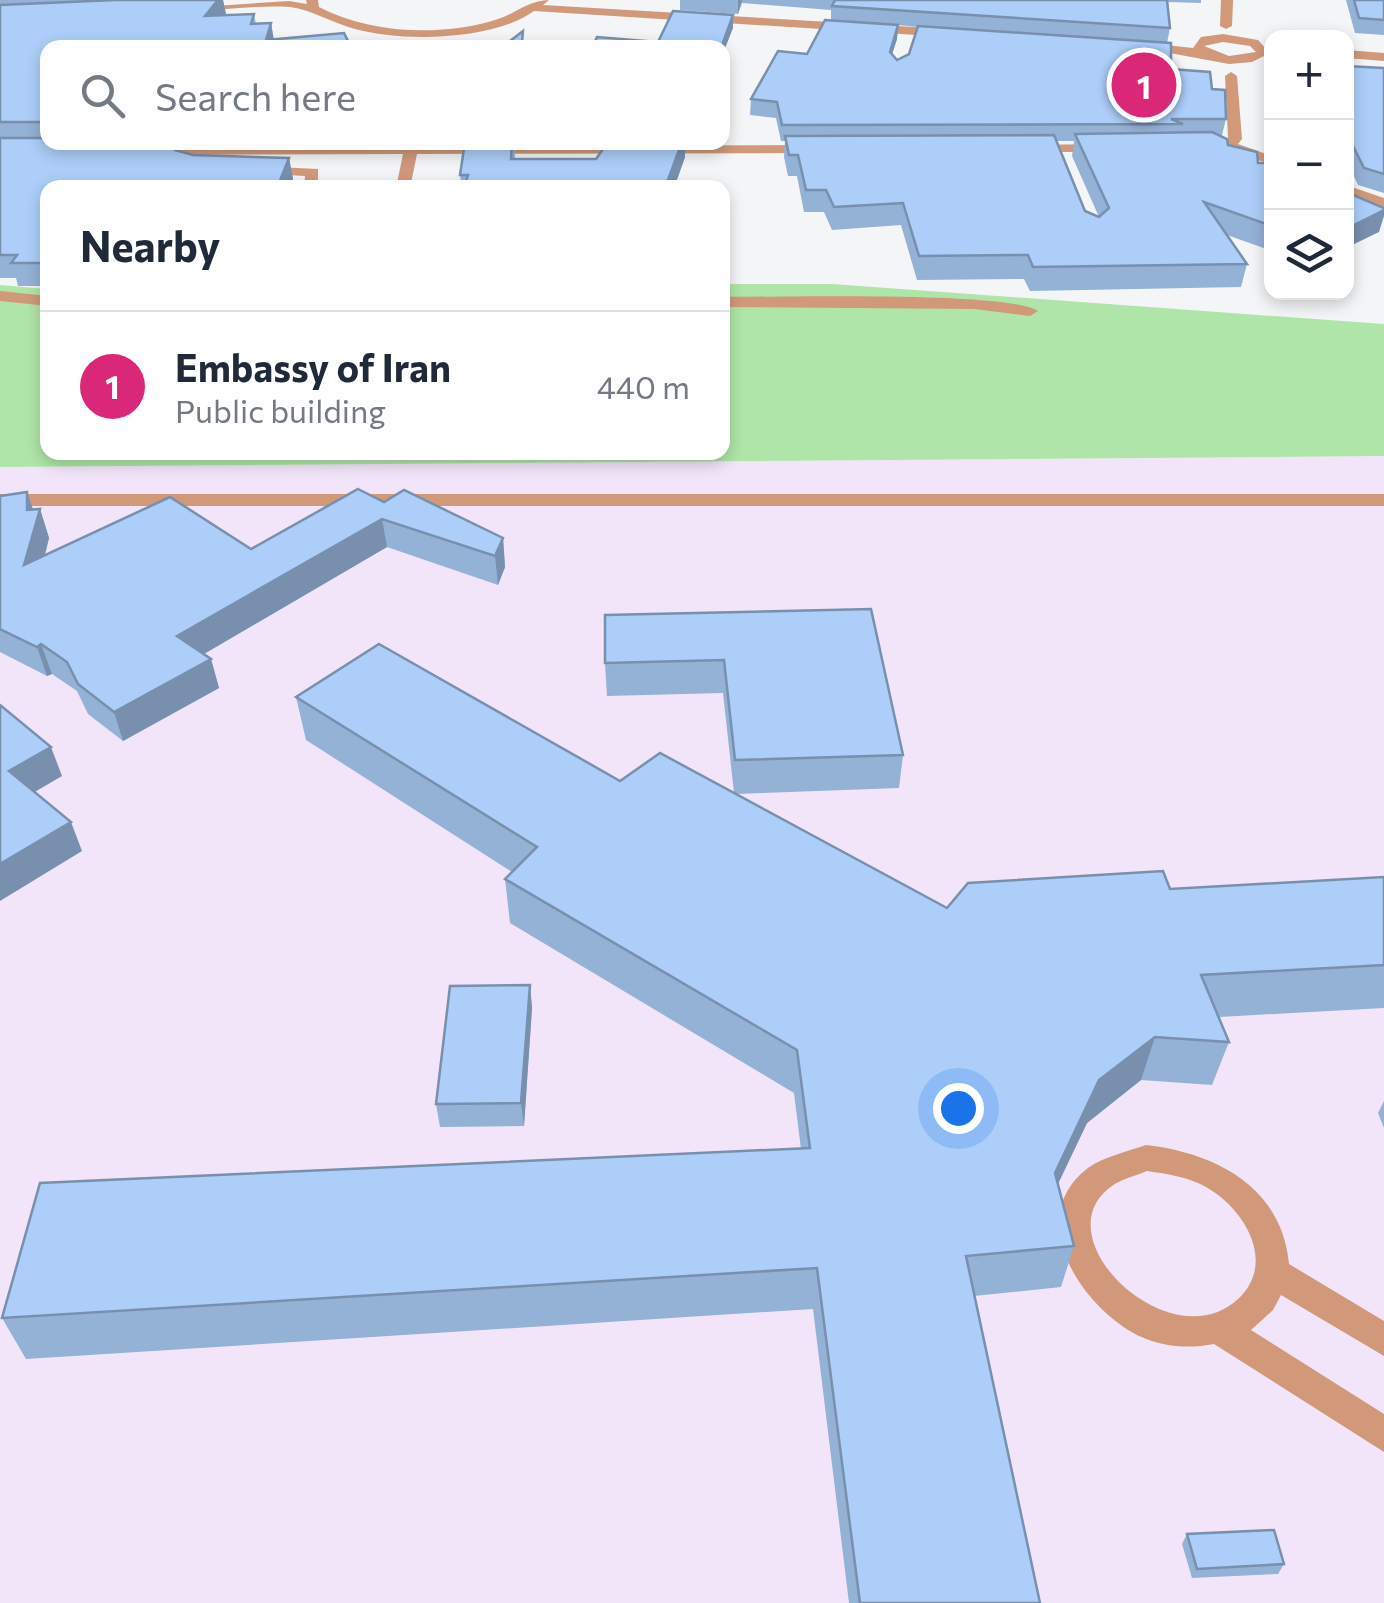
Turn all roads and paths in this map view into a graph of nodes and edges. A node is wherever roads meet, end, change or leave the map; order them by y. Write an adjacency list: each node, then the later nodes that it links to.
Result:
1 (220, 0): 4 (street)
2 (569, 0): 10 (street)
3 (1226, 0): 8 (street)
4 (184, 2)
5 (538, 4): 9 (street); 10 (street)
6 (313, 5): 7 (street); 9 (street)
7 (169, 9)
8 (1226, 26): 12 (street); 14 (street)
9 (437, 31): 11 (street)
10 (910, 31): 15 (street)
11 (423, 40)
12 (1245, 41): 14 (street); 16 (street)
13 (1123, 42): 14 (street)
14 (1208, 47): 20 (street); 23 (street)
15 (904, 49)
16 (1264, 51)
17 (1264, 53): 20 (street)
18 (1354, 55): 19 (street)
19 (1384, 57)
20 (1244, 60): 23 (street)
21 (1354, 63): 22 (street)
22 (1384, 65)
23 (1231, 76): 24 (street)
24 (1229, 145): 27 (street); 35 (street)
25 (730, 148): 28 (street)
26 (1118, 148): 30 (street)
27 (1178, 148)
28 (823, 149)
29 (1019, 149): 30 (street)
30 (1058, 149): 36 (street)
31 (238, 150): 34 (street)
32 (412, 150): 40 (street)
33 (136, 151): 34 (street)
34 (194, 151): 37 (street)
35 (1264, 158)
36 (1065, 165)
37 (199, 169)
38 (233, 170): 39 (street)
39 (312, 180)
40 (405, 180)
41 (1354, 192): 42 (street)
42 (1384, 204)
43 (0, 296): 44 (street)
44 (40, 300)
45 (730, 302): 46 (street)
46 (1030, 311)
47 (0, 500): 48 (street)
48 (1384, 500)
49 (1273, 1272): 50 (street); 50 (street); 51 (street)
50 (1220, 1329): 52 (street)
51 (1384, 1340)
52 (1384, 1434)

